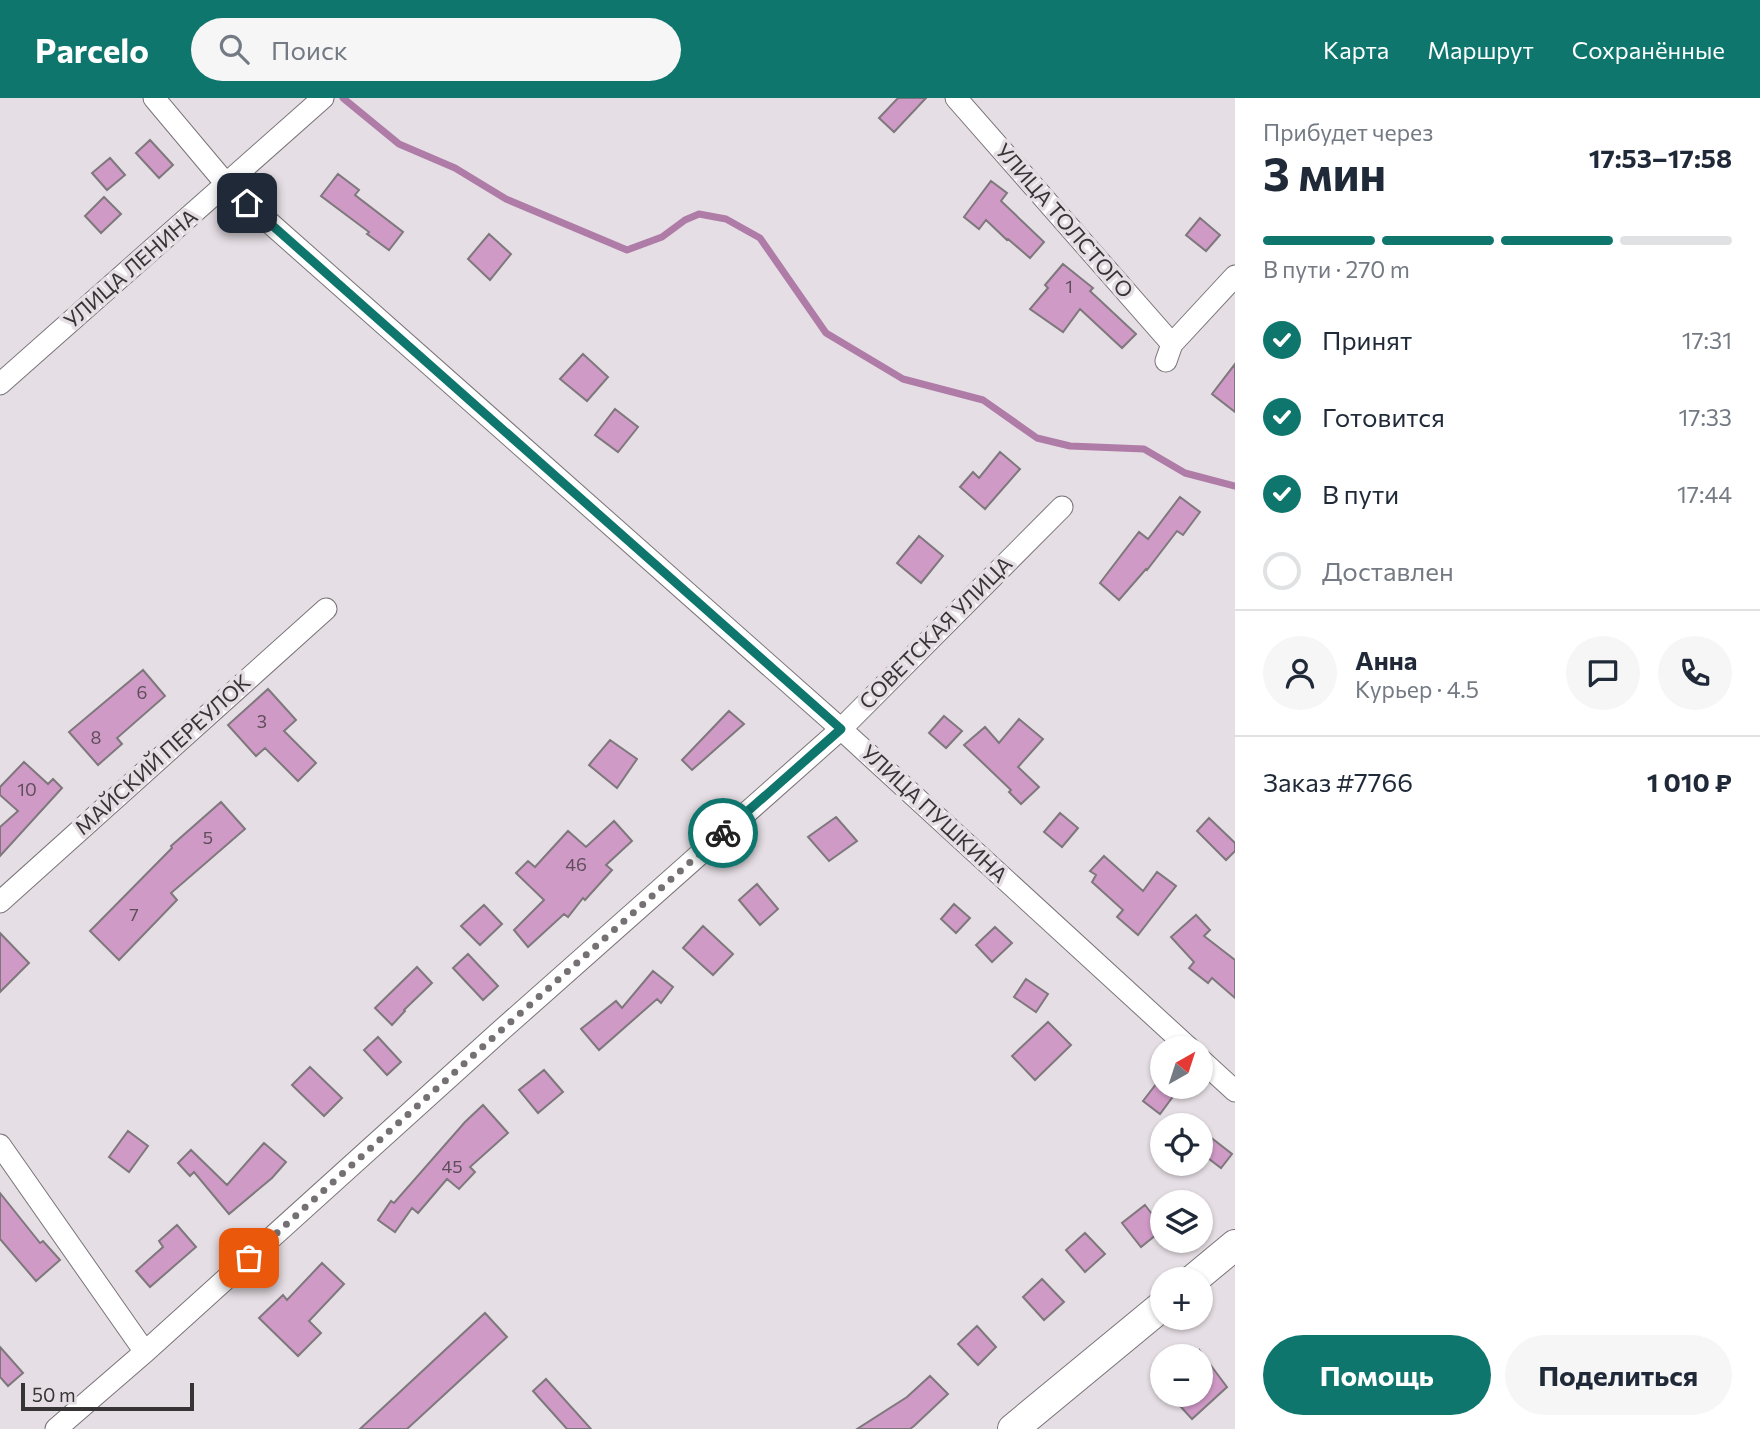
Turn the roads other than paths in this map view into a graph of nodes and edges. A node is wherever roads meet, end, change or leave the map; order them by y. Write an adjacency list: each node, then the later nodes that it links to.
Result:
1 (154, 98): 4 (street, УЛИЦА ПУШКИНА)
2 (323, 98): 4 (street, УЛИЦА ЛЕНИНА)
3 (956, 98): 5 (street, УЛИЦА ТОЛСТОГО)
4 (227, 185): 6 (street, УЛИЦА ЛЕНИНА); 9 (street, УЛИЦА ПУШКИНА)
5 (1235, 276)
6 (0, 384)
7 (1062, 507): 9 (street, СОВЕТСКАЯ УЛИЦА)
8 (326, 609): 10 (street, МАЙСКИЙ ПЕРЕУЛОК)
9 (841, 729): 11 (street, УЛИЦА ПУШКИНА); 18 (street, СОВЕТСКАЯ УЛИЦА)
10 (0, 902)
11 (1176, 1036)
12 (1213, 1071): 13 (street)
13 (1235, 1091)
14 (0, 1145): 18 (street)
15 (1235, 1245): 16 (main road)
16 (1208, 1267)
17 (1150, 1316): 20 (main road)
18 (145, 1352): 19 (street, СОВЕТСКАЯ УЛИЦА)
19 (55, 1429)
20 (1013, 1429)

